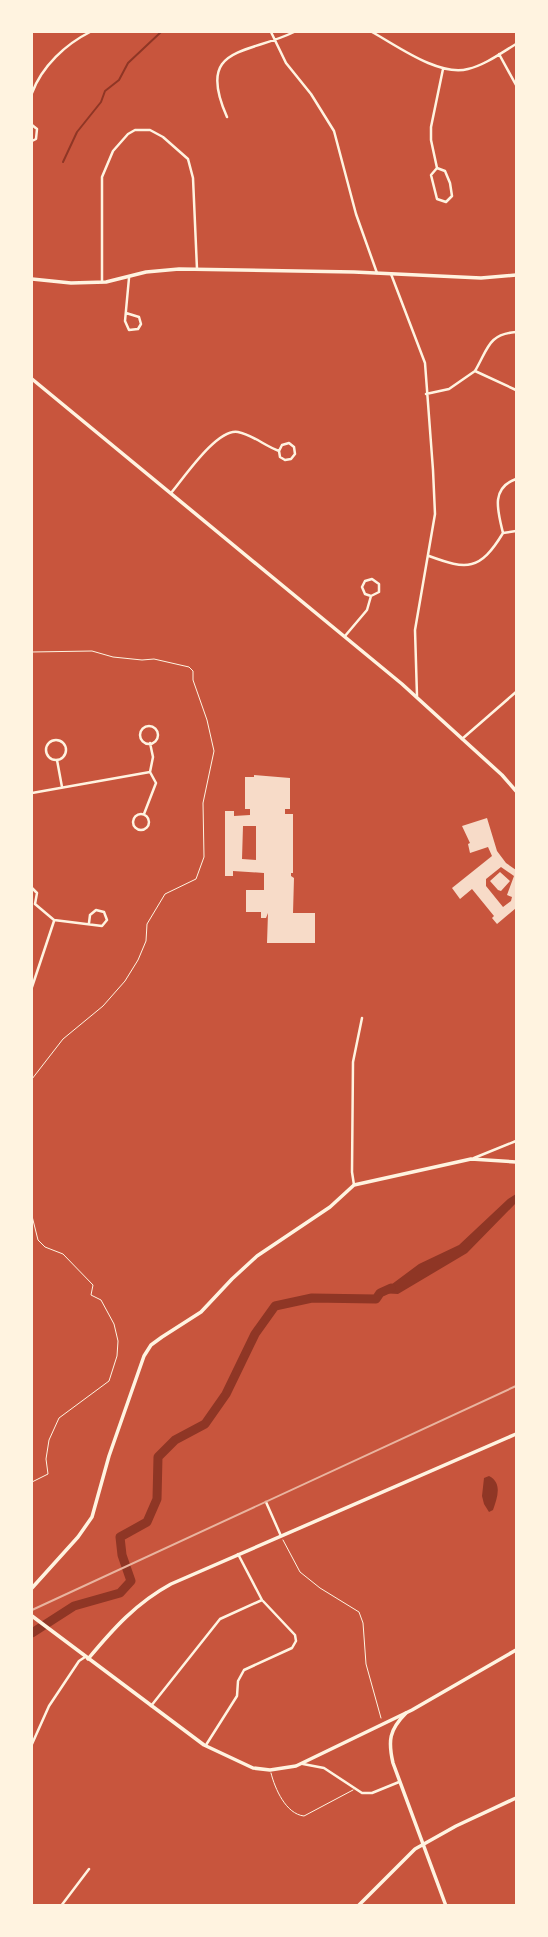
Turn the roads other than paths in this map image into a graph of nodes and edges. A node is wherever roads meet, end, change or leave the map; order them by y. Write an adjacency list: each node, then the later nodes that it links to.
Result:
1 (90, 32): 10 (street)
2 (271, 32): 5 (street)
3 (294, 32): 5 (street)
4 (372, 32): 8 (street)
5 (274, 40): 11 (street); 16 (street)
6 (516, 44): 7 (street)
7 (499, 54): 8 (street); 9 (street)
8 (443, 69): 14 (street)
9 (516, 85)
10 (32, 93)
11 (227, 117)
12 (32, 125): 13 (street)
13 (32, 141)
14 (437, 168): 14 (street)
15 (197, 269): 16 (main road); 19 (main road); 21 (street)
16 (377, 273): 17 (main road)
17 (391, 274): 18 (main road); 27 (street)
18 (516, 275)
19 (130, 276): 21 (main road); 22 (street)
20 (32, 279): 21 (main road)
21 (102, 282)
22 (126, 313): 22 (street)
23 (516, 332): 24 (street)
24 (475, 371): 26 (street); 27 (street)
25 (32, 379): 30 (main road)
26 (516, 390)
27 (426, 394): 33 (street)
28 (278, 451): 28 (street); 30 (street)
29 (516, 479): 32 (street)
30 (171, 493): 35 (main road)
31 (516, 531): 32 (street)
32 (503, 533): 33 (street)
33 (429, 556): 37 (street)
34 (371, 596): 34 (street); 35 (street)
35 (345, 636): 37 (main road)
36 (516, 692): 38 (street)
37 (417, 696): 38 (main road)
38 (463, 740): 43 (main road)
39 (150, 743): 39 (street); 41 (street)
40 (57, 760): 40 (street); 42 (street)
41 (150, 772): 42 (street); 45 (street)
42 (62, 787): 44 (street)
43 (516, 791)
44 (32, 793)
45 (145, 814): 45 (street)
46 (32, 888): 47 (street)
47 (33, 904): 48 (street)
48 (54, 920): 49 (street); 50 (street)
49 (89, 923): 49 (street)
50 (32, 987)
51 (362, 1018): 55 (street)
52 (516, 1141): 53 (street)
53 (471, 1160): 54 (main road); 55 (main road)
54 (516, 1162)
55 (354, 1185): 60 (main road)
56 (516, 1434): 58 (main road)
57 (266, 1502): 58 (street)
58 (281, 1536): 59 (main road)
59 (237, 1554): 61 (street); 64 (main road)
60 (32, 1588)
61 (262, 1600): 65 (street); 68 (street)
62 (32, 1616): 64 (main road)
63 (516, 1650): 66 (main road)
64 (87, 1658): 65 (main road); 67 (street)
65 (151, 1706): 68 (main road)
66 (407, 1712): 69 (main road); 71 (main road)
67 (32, 1744)
68 (206, 1745): 70 (main road)
69 (300, 1764): 70 (main road); 72 (street)
70 (270, 1770): 72 (lane)
71 (399, 1782): 72 (street); 74 (main road)
72 (354, 1790)
73 (516, 1798): 74 (main road)
74 (423, 1844): 77 (main road); 78 (main road)
75 (89, 1869): 76 (street)
76 (61, 1906)
77 (358, 1906)
78 (446, 1906)

